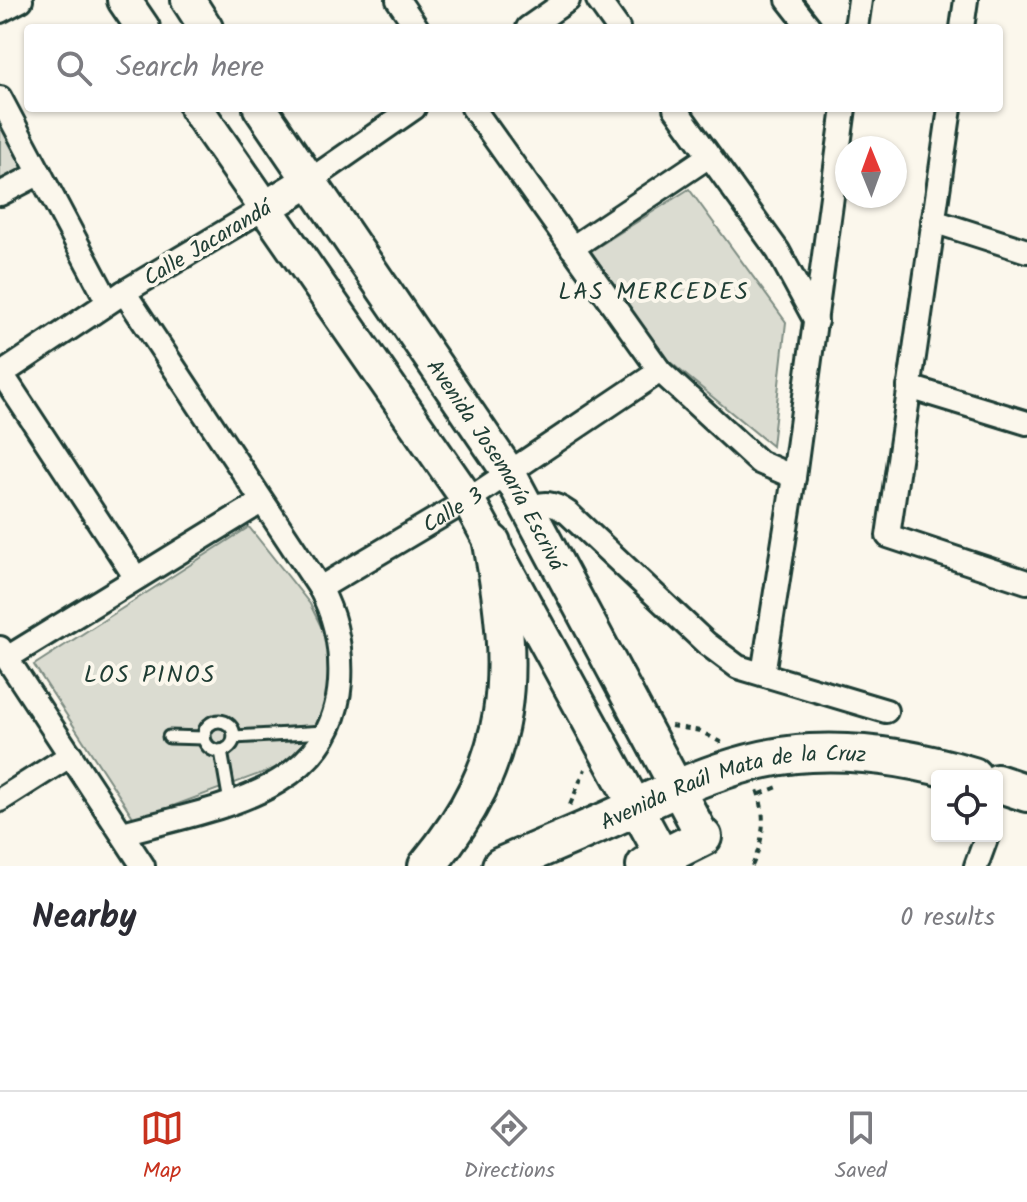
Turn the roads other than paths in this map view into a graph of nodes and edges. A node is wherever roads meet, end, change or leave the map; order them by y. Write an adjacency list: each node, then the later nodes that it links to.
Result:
1 (21, 0): 10 (street)
2 (124, 0): 11 (main road)
3 (188, 0): 12 (main road)
4 (398, 0): 13 (street)
5 (568, 0): 14 (street)
6 (598, 0): 15 (street)
7 (788, 0): 16 (street)
8 (860, 0): 17 (street)
9 (966, 0): 18 (street)
10 (0, 11)
11 (140, 24)
12 (203, 24)
13 (414, 24)
14 (534, 24)
15 (615, 24)
16 (807, 24)
17 (857, 24)
18 (963, 24)
19 (0, 98): 28 (street)
20 (199, 112): 31 (main road, Avenida Josemaría Escrivá)
21 (263, 112): 29 (main road, Avenida Josemaría Escrivá)
22 (408, 112): 29 (street, Calle Jacarandá)
23 (476, 112): 33 (street)
24 (678, 112): 27 (street)
25 (843, 112): 36 (street)
26 (949, 112): 32 (street)
27 (709, 156): 33 (street); 36 (street)
28 (40, 173): 30 (street); 35 (street)
29 (309, 181): 31 (main road, Calle Jacarandá); 41 (main road, Avenida Josemaría Escrivá)
30 (0, 194)
31 (263, 209): 35 (street, Calle Jacarandá); 43 (main road, Avenida Josemaría Escrivá)
32 (933, 221): 34 (street); 39 (street)
33 (572, 248): 37 (street)
34 (1027, 251)
35 (116, 297): 38 (street, Calle Jacarandá); 44 (street)
36 (816, 321): 42 (street)
37 (660, 371): 41 (street, Calle 3); 42 (street)
38 (1, 374): 47 (street)
39 (909, 387): 40 (street); 48 (street)
40 (1027, 423)
41 (509, 473): 43 (street, Calle 3); 45 (main road, Avenida Josemaría Escrivá)
42 (794, 477): 51 (street)
43 (468, 500): 46 (main road, Avenida Josemaría Escrivá); 49 (street, Calle 3)
44 (261, 502): 47 (street); 49 (street)
45 (528, 509): 51 (street); 61 (main road, Avenida Josemaría Escrivá)
46 (492, 543): 65 (main road, Avenida Josemaría Escrivá); 71 (main road)
47 (136, 578): 50 (street)
48 (1027, 582)
49 (320, 588): 53 (street)
50 (4, 653): 58 (street)
51 (763, 674): 52 (street)
52 (886, 711)
53 (328, 732): 55 (lane); 64 (street)
54 (169, 737): 56 (lane)
55 (234, 737): 56 (lane); 57 (lane)
56 (204, 738): 57 (lane)
57 (221, 751): 64 (lane)
58 (71, 755): 63 (street); 66 (street)
59 (954, 770): 61 (main road, Avenida Raúl Mata de la Cruz)
60 (1003, 785): 62 (main road)
61 (675, 786): 65 (main road, Avenida Raúl Mata de la Cruz); 67 (main road, Avenida Josemaría Escrivá)
62 (1027, 793)
63 (0, 800)
64 (230, 802): 66 (street)
65 (636, 807): 69 (main road, Avenida Josemaría Escrivá); 72 (main road, Avenida Raúl Mata de la Cruz)
66 (123, 833): 70 (street)
67 (703, 837): 69 (main road, Avenida Raúl Mata de la Cruz)
68 (985, 842): 73 (street)
69 (659, 863)
70 (143, 866)
71 (427, 866)
72 (501, 866)
73 (976, 866)

